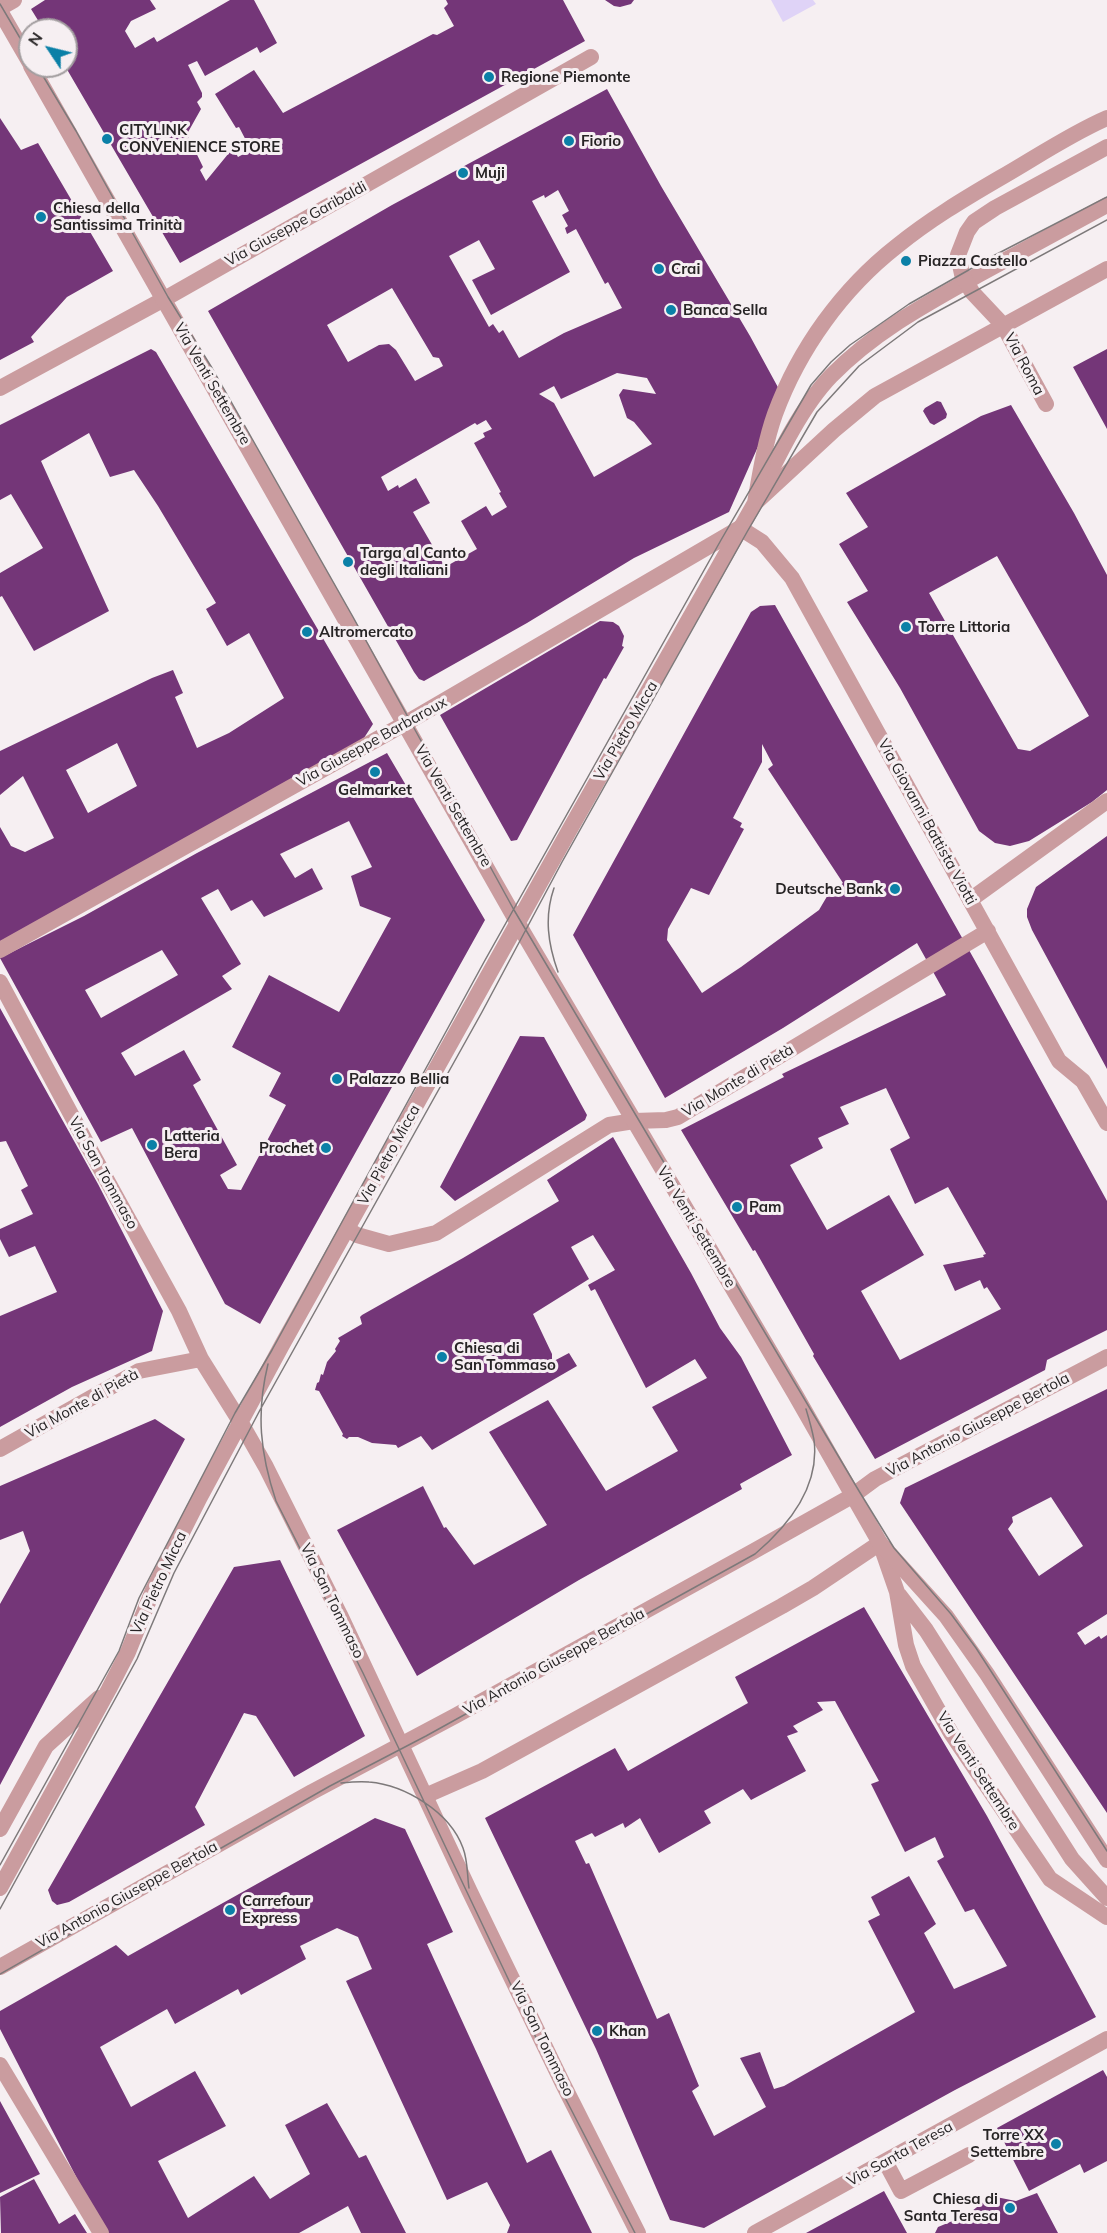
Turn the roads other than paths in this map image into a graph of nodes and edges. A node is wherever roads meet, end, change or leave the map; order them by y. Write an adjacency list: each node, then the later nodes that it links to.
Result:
1 (14, 0): 2 (street)
2 (0, 10): 3 (street, Via Venti Settembre)
3 (18, 42)
4 (591, 57): 11 (street, Via Giuseppe Garibaldi)
5 (38, 78): 11 (street, Via Venti Settembre)
6 (1107, 118): 15 (street)
7 (1107, 147): 10 (street)
8 (1107, 205): 10 (street)
9 (1107, 269): 12 (street)
10 (966, 282): 12 (street, Via Roma); 15 (street)
11 (164, 299): 13 (street, Via Giuseppe Garibaldi); 17 (street, Via Venti Settembre)
12 (1003, 325): 14 (street, Via Roma); 15 (street)
13 (0, 388)
14 (1046, 404)
15 (755, 503): 16 (street, Via Pietro Micca)
16 (740, 528): 17 (street, Via Giuseppe Barbaroux); 19 (street, Via Giovanni Battista Viotti); 20 (street, Via Pietro Micca)
17 (406, 723): 20 (street, Via Venti Settembre); 22 (street, Via Giuseppe Barbaroux)
18 (1107, 801): 19 (street)
19 (970, 900): 21 (street, Via Giovanni Battista Viotti)
20 (518, 923): 24 (street, Via Venti Settembre); 26 (street, Via Pietro Micca)
21 (988, 931): 24 (street, Via Monte di Pietà); 25 (street, Via Giovanni Battista Viotti)
22 (0, 950)
23 (0, 982): 28 (street, Via San Tommaso)
24 (634, 1121): 26 (street, Via Monte di Pietà); 31 (street, Via Venti Settembre)
25 (1107, 1122)
26 (347, 1229): 29 (street, Via Pietro Micca)
27 (1107, 1357): 31 (street, Via Antonio Giuseppe Bertola)
28 (201, 1359): 29 (street, Via San Tommaso); 30 (street, Via Monte di Pietà)
29 (241, 1423): 34 (street, Via Pietro Micca); 35 (street, Via San Tommaso)
30 (0, 1449)
31 (852, 1496): 32 (street, Via Venti Settembre); 35 (street, Via Antonio Giuseppe Bertola)
32 (880, 1543): 33 (street, Via Venti Settembre); 36 (street); 38 (street, Via Venti Settembre)
33 (897, 1592): 40 (street, Via Venti Settembre); 41 (street, Via Venti Settembre)
34 (109, 1689): 37 (street, Via Pietro Micca); 39 (street, Via Pietro Micca)
35 (401, 1745): 36 (street, Via San Tommaso); 42 (street, Via Antonio Giuseppe Bertola)
36 (425, 1796): 48 (street, Via San Tommaso)
37 (0, 1829)
38 (1107, 1860)
39 (0, 1888)
40 (1107, 1898)
41 (1107, 1917)
42 (0, 1967)
43 (1107, 2039): 46 (street, Via Santa Teresa)
44 (0, 2065): 47 (street)
45 (969, 2154): 46 (street)
46 (886, 2163): 49 (street, Via Santa Teresa)
47 (101, 2233)
48 (638, 2233)
49 (755, 2233)

